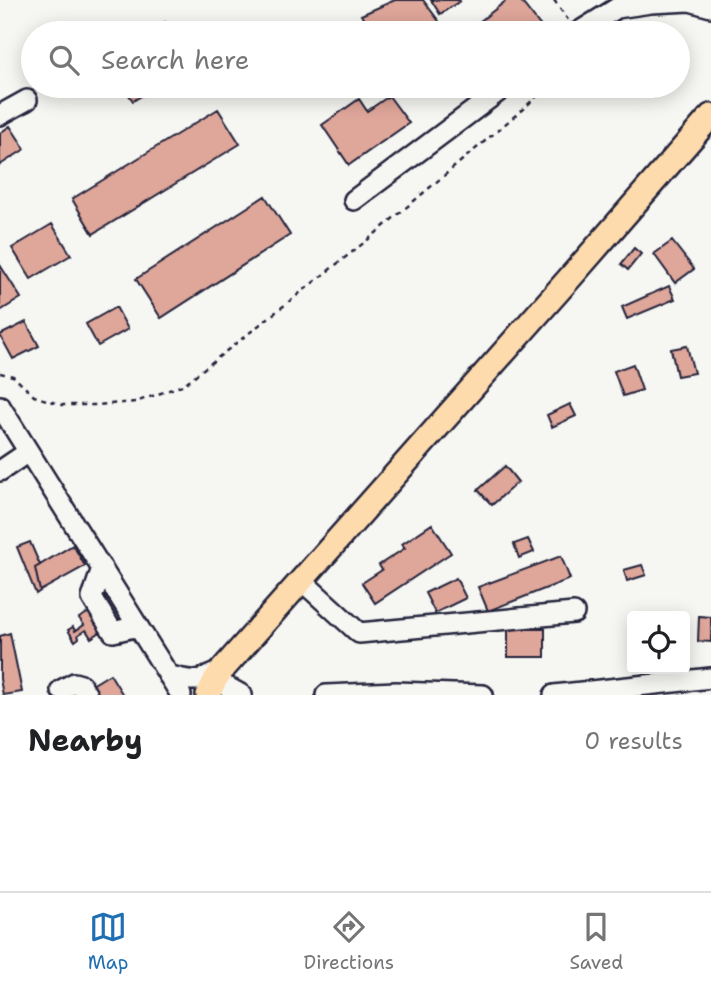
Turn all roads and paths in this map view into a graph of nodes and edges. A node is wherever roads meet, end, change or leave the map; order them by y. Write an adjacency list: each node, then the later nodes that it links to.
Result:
1 (554, 0): 5 (path)
2 (690, 1): 3 (street); 4 (street); 6 (street)
3 (711, 1)
4 (711, 7)
5 (569, 21)
6 (596, 21)
7 (490, 98): 12 (street)
8 (535, 98): 13 (path)
9 (27, 100): 10 (street)
10 (0, 115)
11 (711, 116): 17 (main road)
12 (354, 200)
13 (0, 373)
14 (0, 406): 15 (street)
15 (28, 452): 16 (street); 19 (street)
16 (0, 471)
17 (302, 580): 18 (street); 21 (main road)
18 (575, 613)
19 (168, 675): 21 (street); 25 (street)
20 (711, 678): 22 (street)
21 (215, 682): 26 (street)
22 (659, 689): 29 (street)
23 (61, 690): 24 (street)
24 (87, 695)
25 (181, 695)
26 (242, 695)
27 (327, 695): 28 (street)
28 (483, 695)
29 (554, 695)

